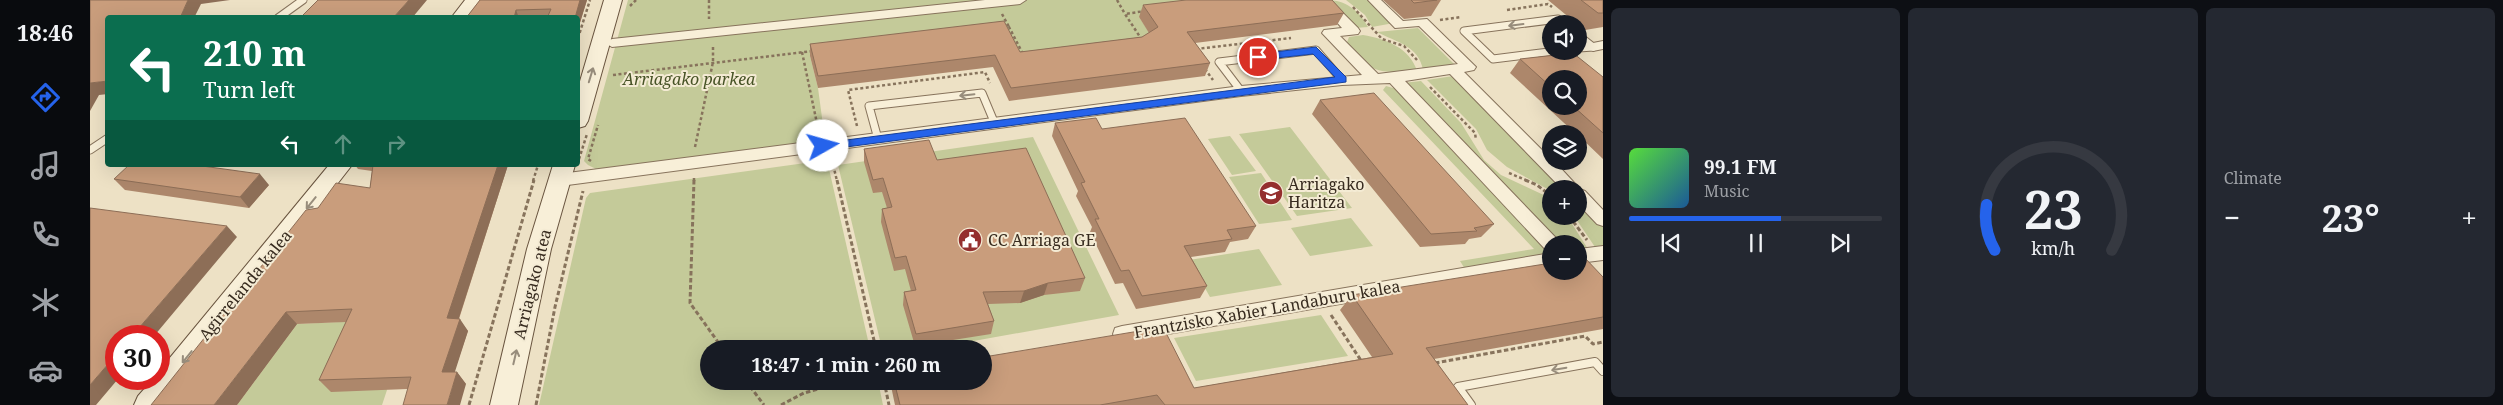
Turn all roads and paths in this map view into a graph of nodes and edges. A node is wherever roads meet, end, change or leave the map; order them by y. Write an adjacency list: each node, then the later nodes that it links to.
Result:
1 (303, 0): 14 (lane)
2 (474, 0): 15 (main road)
3 (590, 0): 21 (path)
4 (612, 0): 38 (main road, one-way to 4)
5 (631, 0): 23 (path)
6 (709, 0): 22 (path)
7 (1020, 0): 22 (street)
8 (1117, 0): 13 (path)
9 (1323, 0): 20 (street)
10 (1374, 0): 17 (street)
11 (1348, 3): 19 (path)
12 (1153, 10): 13 (path)
13 (1125, 14): 24 (path)
14 (282, 15)
15 (462, 15)
16 (1542, 22): 27 (lane, one-way to 27)
17 (1400, 25): 19 (path); 30 (street)
18 (999, 28): 28 (path)
19 (1372, 30): 20 (path); 31 (path)
20 (1353, 31): 33 (street)
21 (580, 32)
22 (712, 34): 23 (street); 29 (path)
23 (617, 43): 32 (path)
24 (1134, 43)
25 (822, 50): 26 (path)
26 (802, 52): 29 (path); 41 (path)
27 (1542, 53)
28 (1024, 57)
29 (713, 62): 32 (path); 46 (path)
30 (1452, 68): 31 (street); 54 (street)
31 (1420, 73): 34 (street); 44 (path)
32 (613, 75): 36 (path)
33 (1374, 78): 34 (street); 35 (street)
34 (1394, 78): 58 (street)
35 (1342, 80): 37 (street); 37 (lane)
36 (610, 84)
37 (1241, 92): 40 (street)
38 (580, 114)
39 (599, 122): 53 (path)
40 (995, 124): 42 (street); 42 (lane, one-way to 42)
41 (820, 136)
42 (878, 139): 53 (street)
43 (105, 140): 45 (lane)
44 (1478, 146)
45 (90, 150)
46 (694, 154)
47 (831, 157): 65 (path)
48 (339, 167): 73 (main road, Agirrelanda kalea, one-way to 73)
49 (537, 167): 74 (path)
50 (1502, 169): 55 (path)
51 (562, 172): 53 (street); 75 (main road, Arriagako atea, one-way to 51)
52 (694, 175): 64 (path)
53 (586, 178): 76 (path)
54 (1563, 180)
55 (1542, 189)
56 (1587, 204): 57 (street)
57 (1603, 220)
58 (1542, 235)
59 (1603, 252): 60 (street)
60 (1587, 255)
61 (1542, 262): 62 (street, Frantzisko Xabier Landaburu kalea)
62 (1320, 300): 63 (street, Frantzisko Xabier Landaburu kalea); 68 (path)
63 (1102, 337)
64 (717, 340)
65 (874, 340)
66 (1603, 342): 67 (path)
67 (1427, 364)
68 (1354, 365)
69 (1603, 371): 80 (lane, one-way to 80)
70 (753, 390): 77 (path)
71 (814, 390): 78 (path)
72 (886, 390): 79 (path)
73 (148, 405)
74 (468, 405)
75 (504, 405)
76 (536, 405)
77 (764, 405)
78 (781, 405)
79 (889, 405)
80 (1471, 405)

